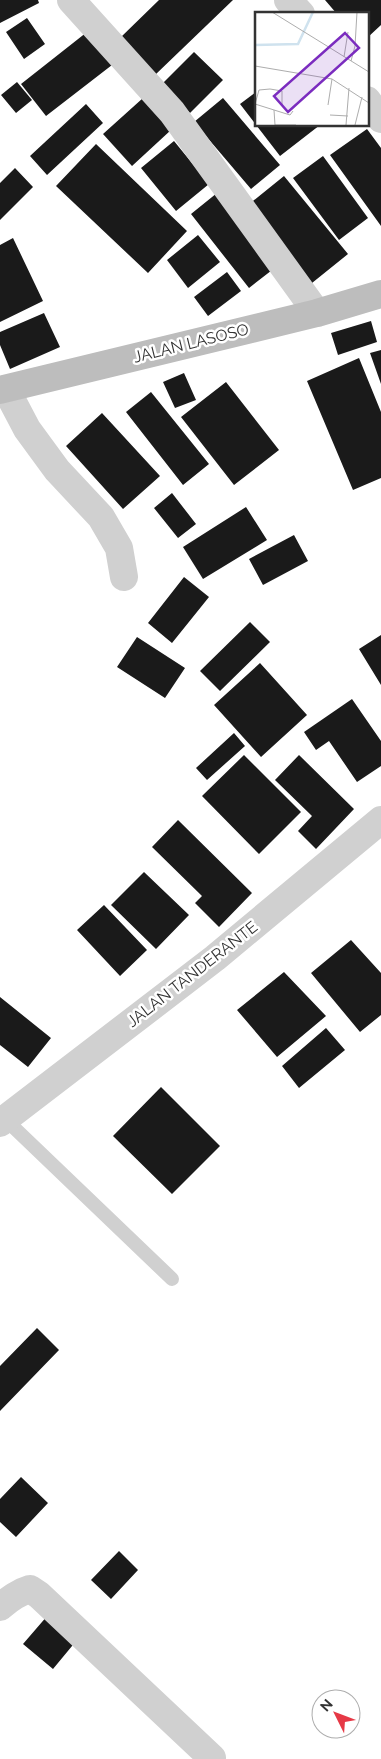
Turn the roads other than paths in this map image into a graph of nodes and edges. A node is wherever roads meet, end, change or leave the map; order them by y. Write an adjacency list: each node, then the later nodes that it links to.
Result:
1 (71, 0): 7 (street)
2 (288, 0): 3 (street)
3 (299, 12)
4 (368, 101): 5 (street)
5 (381, 118)
6 (381, 294): 7 (street, JALAN LASOSO)
7 (316, 313): 8 (street, JALAN LASOSO)
8 (3, 390): 9 (street)
9 (124, 577)
10 (381, 820): 11 (street, JALAN TANDERANTE)
11 (3, 1121): 12 (lane)
12 (172, 1279)
13 (0, 1607): 14 (street)
14 (212, 1758)

